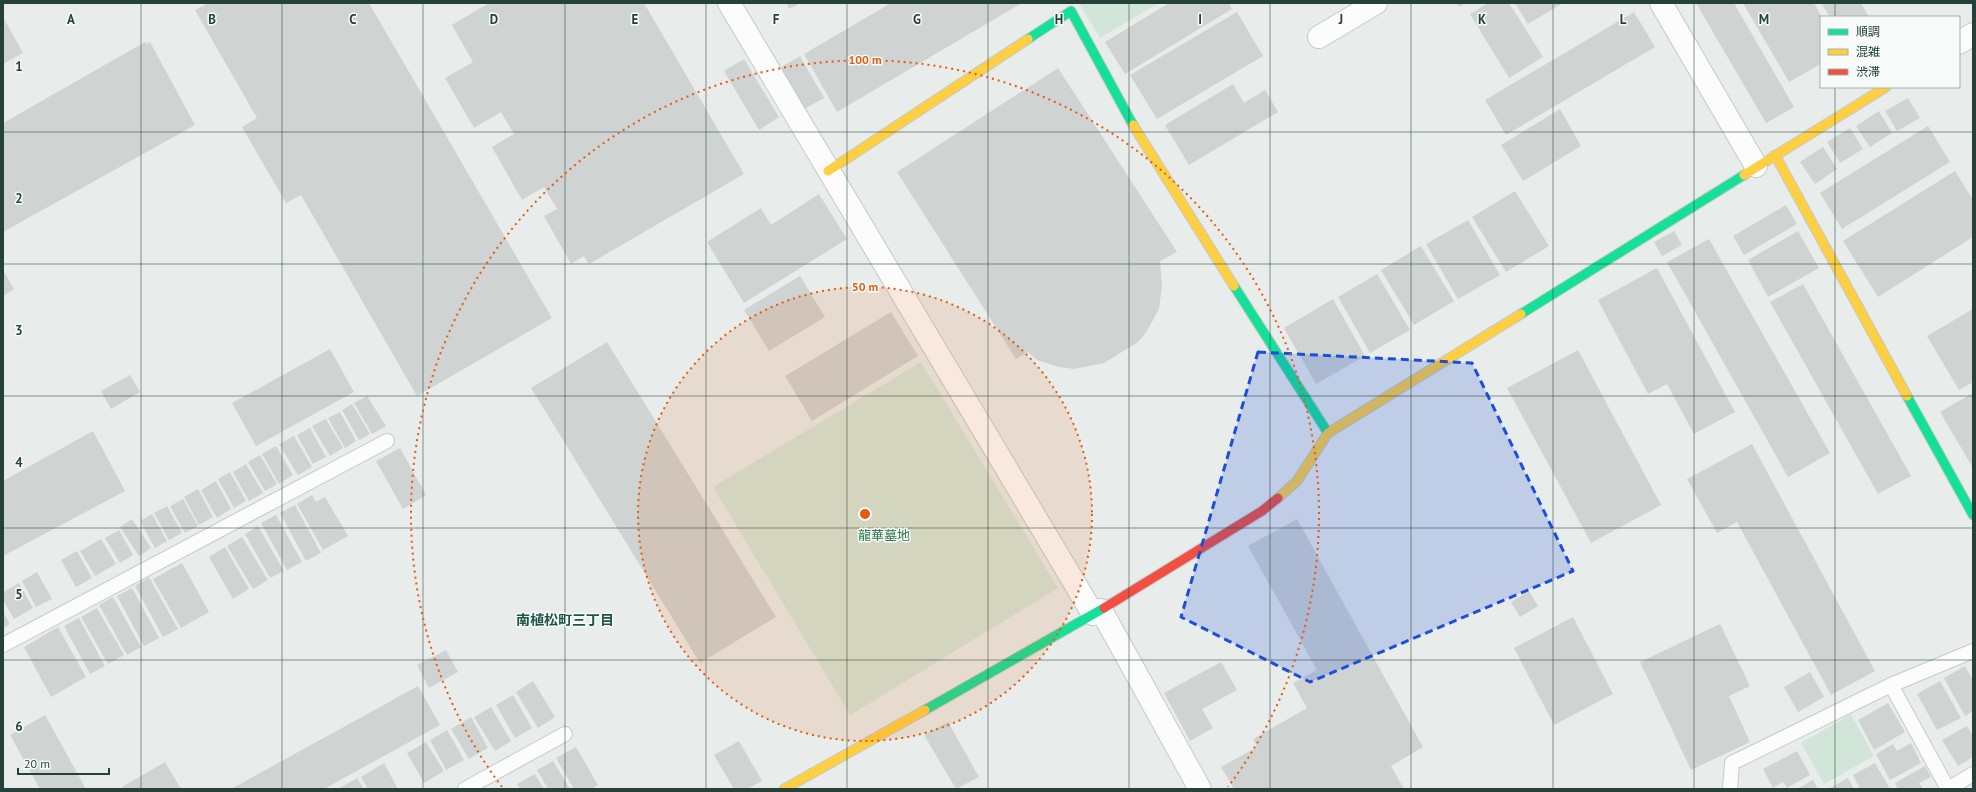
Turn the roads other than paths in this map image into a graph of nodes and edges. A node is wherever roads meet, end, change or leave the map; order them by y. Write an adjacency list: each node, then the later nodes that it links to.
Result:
1 (729, 3): 10 (street)
2 (1376, 3): 5 (street)
3 (1661, 3): 9 (street)
4 (1973, 34): 6 (street)
5 (1319, 37)
6 (1960, 42)
7 (1884, 88): 8 (street)
8 (1775, 155): 9 (street); 13 (street)
9 (1756, 166): 11 (street)
10 (828, 171): 11 (street); 14 (street)
11 (1328, 433): 14 (street)
12 (387, 441): 15 (lane)
13 (1973, 515)
14 (1097, 612): 21 (street); 22 (street)
15 (3, 645)
16 (1973, 652): 17 (lane)
17 (1891, 685): 23 (lane); 24 (lane)
18 (565, 734): 20 (lane)
19 (1973, 774): 24 (lane)
20 (465, 789)
21 (784, 789)
22 (1200, 789)
23 (1730, 789)
24 (1948, 789)

